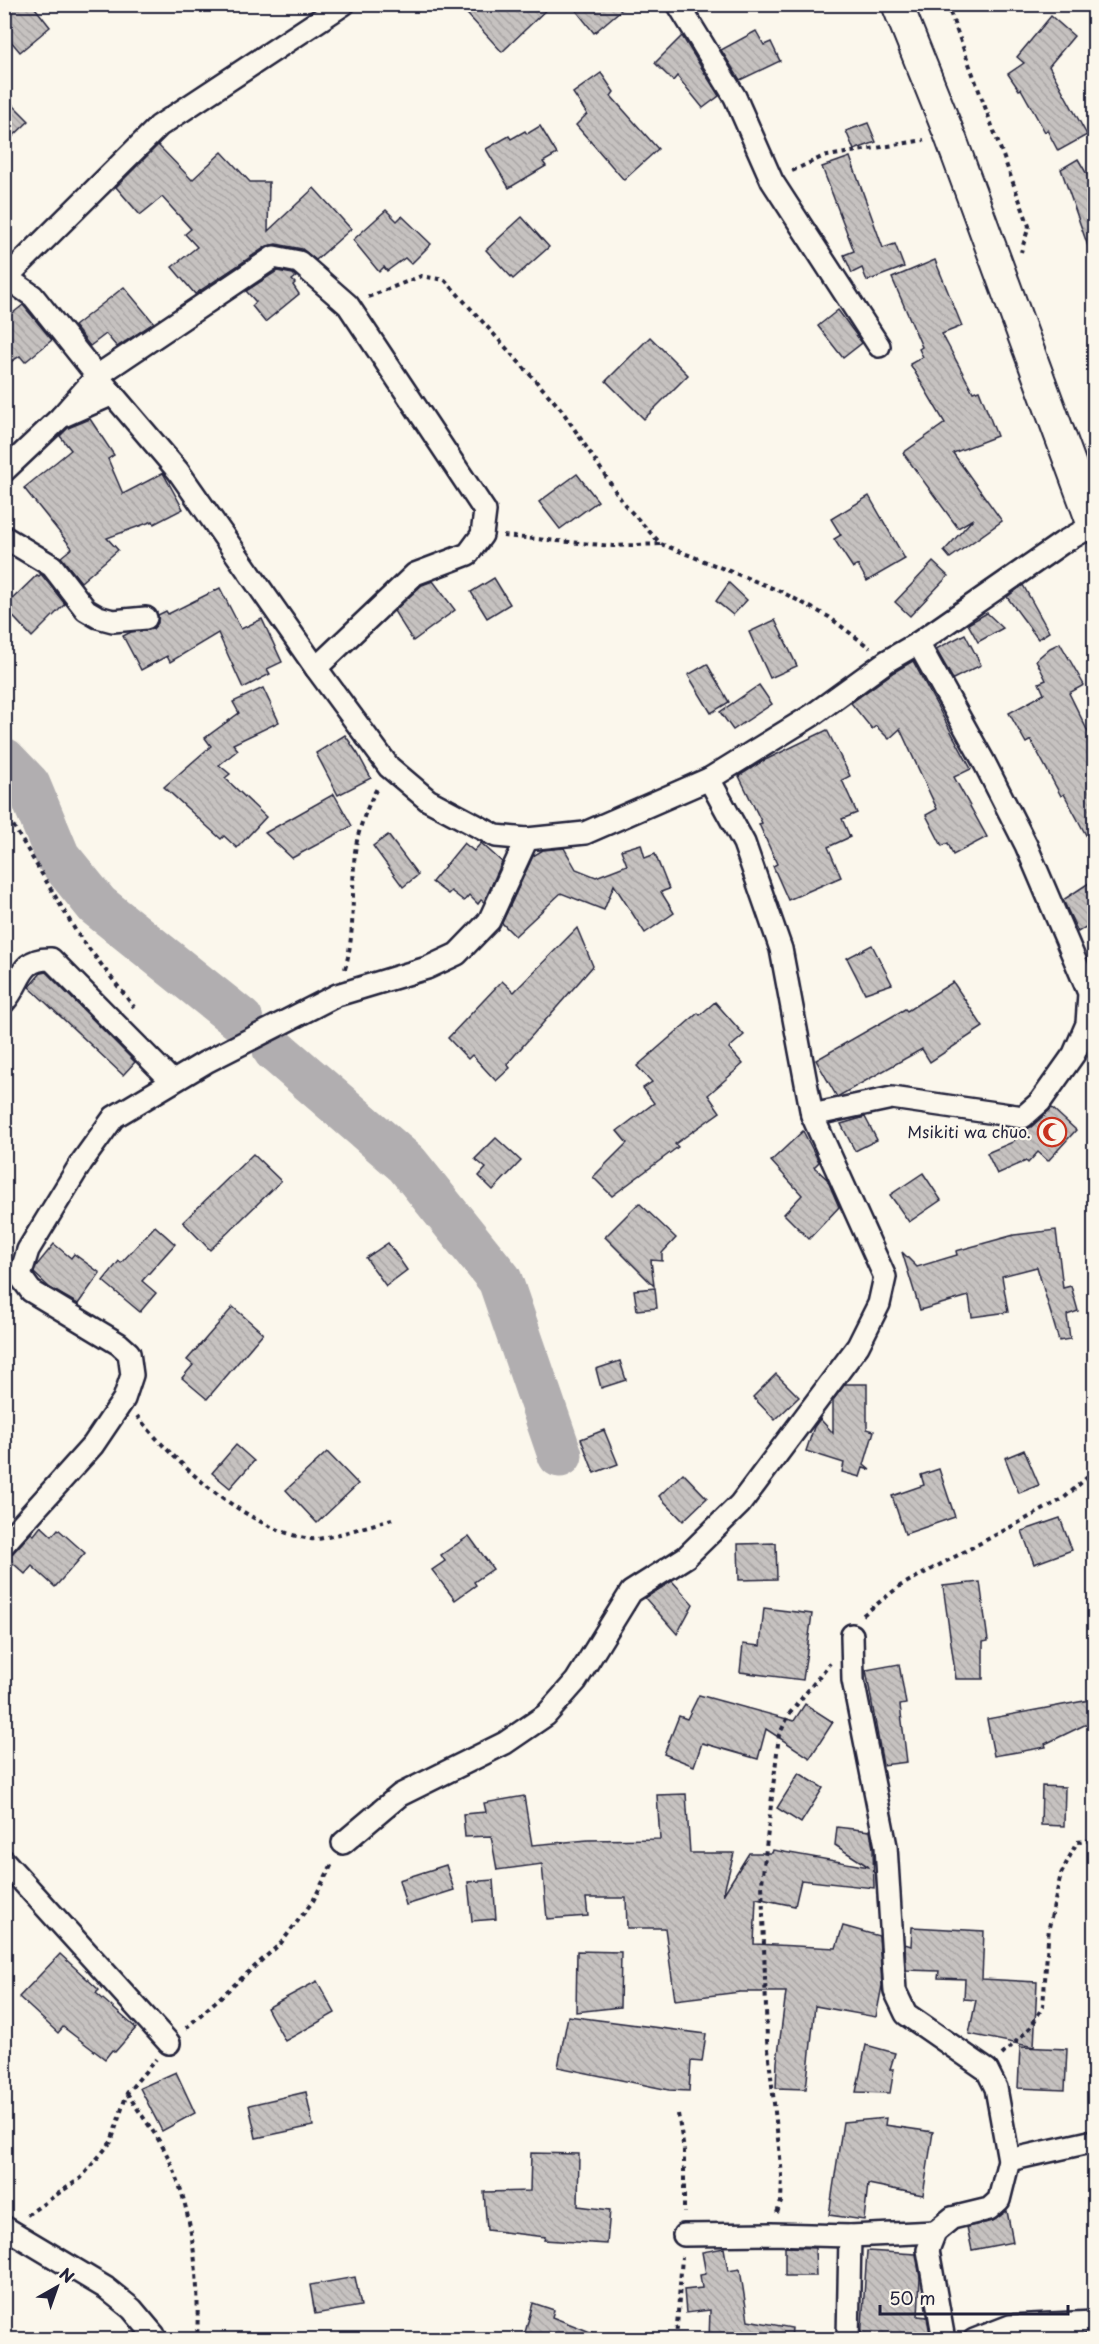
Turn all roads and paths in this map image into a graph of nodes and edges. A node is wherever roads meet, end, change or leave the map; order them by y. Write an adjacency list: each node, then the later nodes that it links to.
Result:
1 (344, 4): 8 (street)
2 (678, 4): 6 (street)
3 (897, 4): 5 (main road)
4 (947, 4): 7 (path)
5 (950, 136): 6 (path); 7 (main road)
6 (772, 181): 10 (street)
7 (1000, 274): 15 (main road)
8 (6, 277): 11 (street)
9 (348, 306): 11 (street); 16 (street); 18 (path)
10 (879, 346)
11 (97, 376): 12 (street); 13 (street)
12 (113, 394): 13 (street); 22 (street)
13 (61, 417): 14 (street)
14 (4, 471)
15 (1094, 527): 20 (street)
16 (482, 534): 18 (path); 22 (street)
17 (4, 537): 19 (street)
18 (661, 544): 21 (path)
19 (146, 618)
20 (918, 643): 21 (street); 31 (street)
21 (887, 661): 24 (street)
22 (316, 668): 23 (street)
23 (389, 767): 26 (street); 27 (path)
24 (709, 779): 26 (street); 31 (street)
25 (4, 810): 29 (path)
26 (527, 839): 27 (street)
27 (337, 995): 30 (street)
28 (4, 1002): 30 (street)
29 (135, 1009)
30 (172, 1081): 32 (street)
31 (812, 1115): 39 (street)
32 (12, 1273): 33 (street)
33 (124, 1400): 35 (path); 36 (street)
34 (1095, 1471): 37 (path)
35 (392, 1520)
36 (4, 1544)
37 (852, 1635): 42 (street); 48 (path)
38 (1095, 1840): 42 (path)
39 (343, 1843)
40 (4, 1861): 41 (street)
41 (169, 2043)
42 (987, 2070): 45 (street)
43 (127, 2093): 53 (path)
44 (1095, 2141): 45 (street)
45 (1009, 2160): 47 (street)
46 (4, 2228): 52 (street)
47 (935, 2232): 50 (street); 55 (street)
48 (771, 2234): 49 (street); 50 (street)
49 (684, 2235)
50 (850, 2236): 54 (street)
51 (1094, 2328): 56 (street)
52 (156, 2340)
53 (197, 2340)
54 (848, 2340)
55 (944, 2340)
56 (974, 2340)

